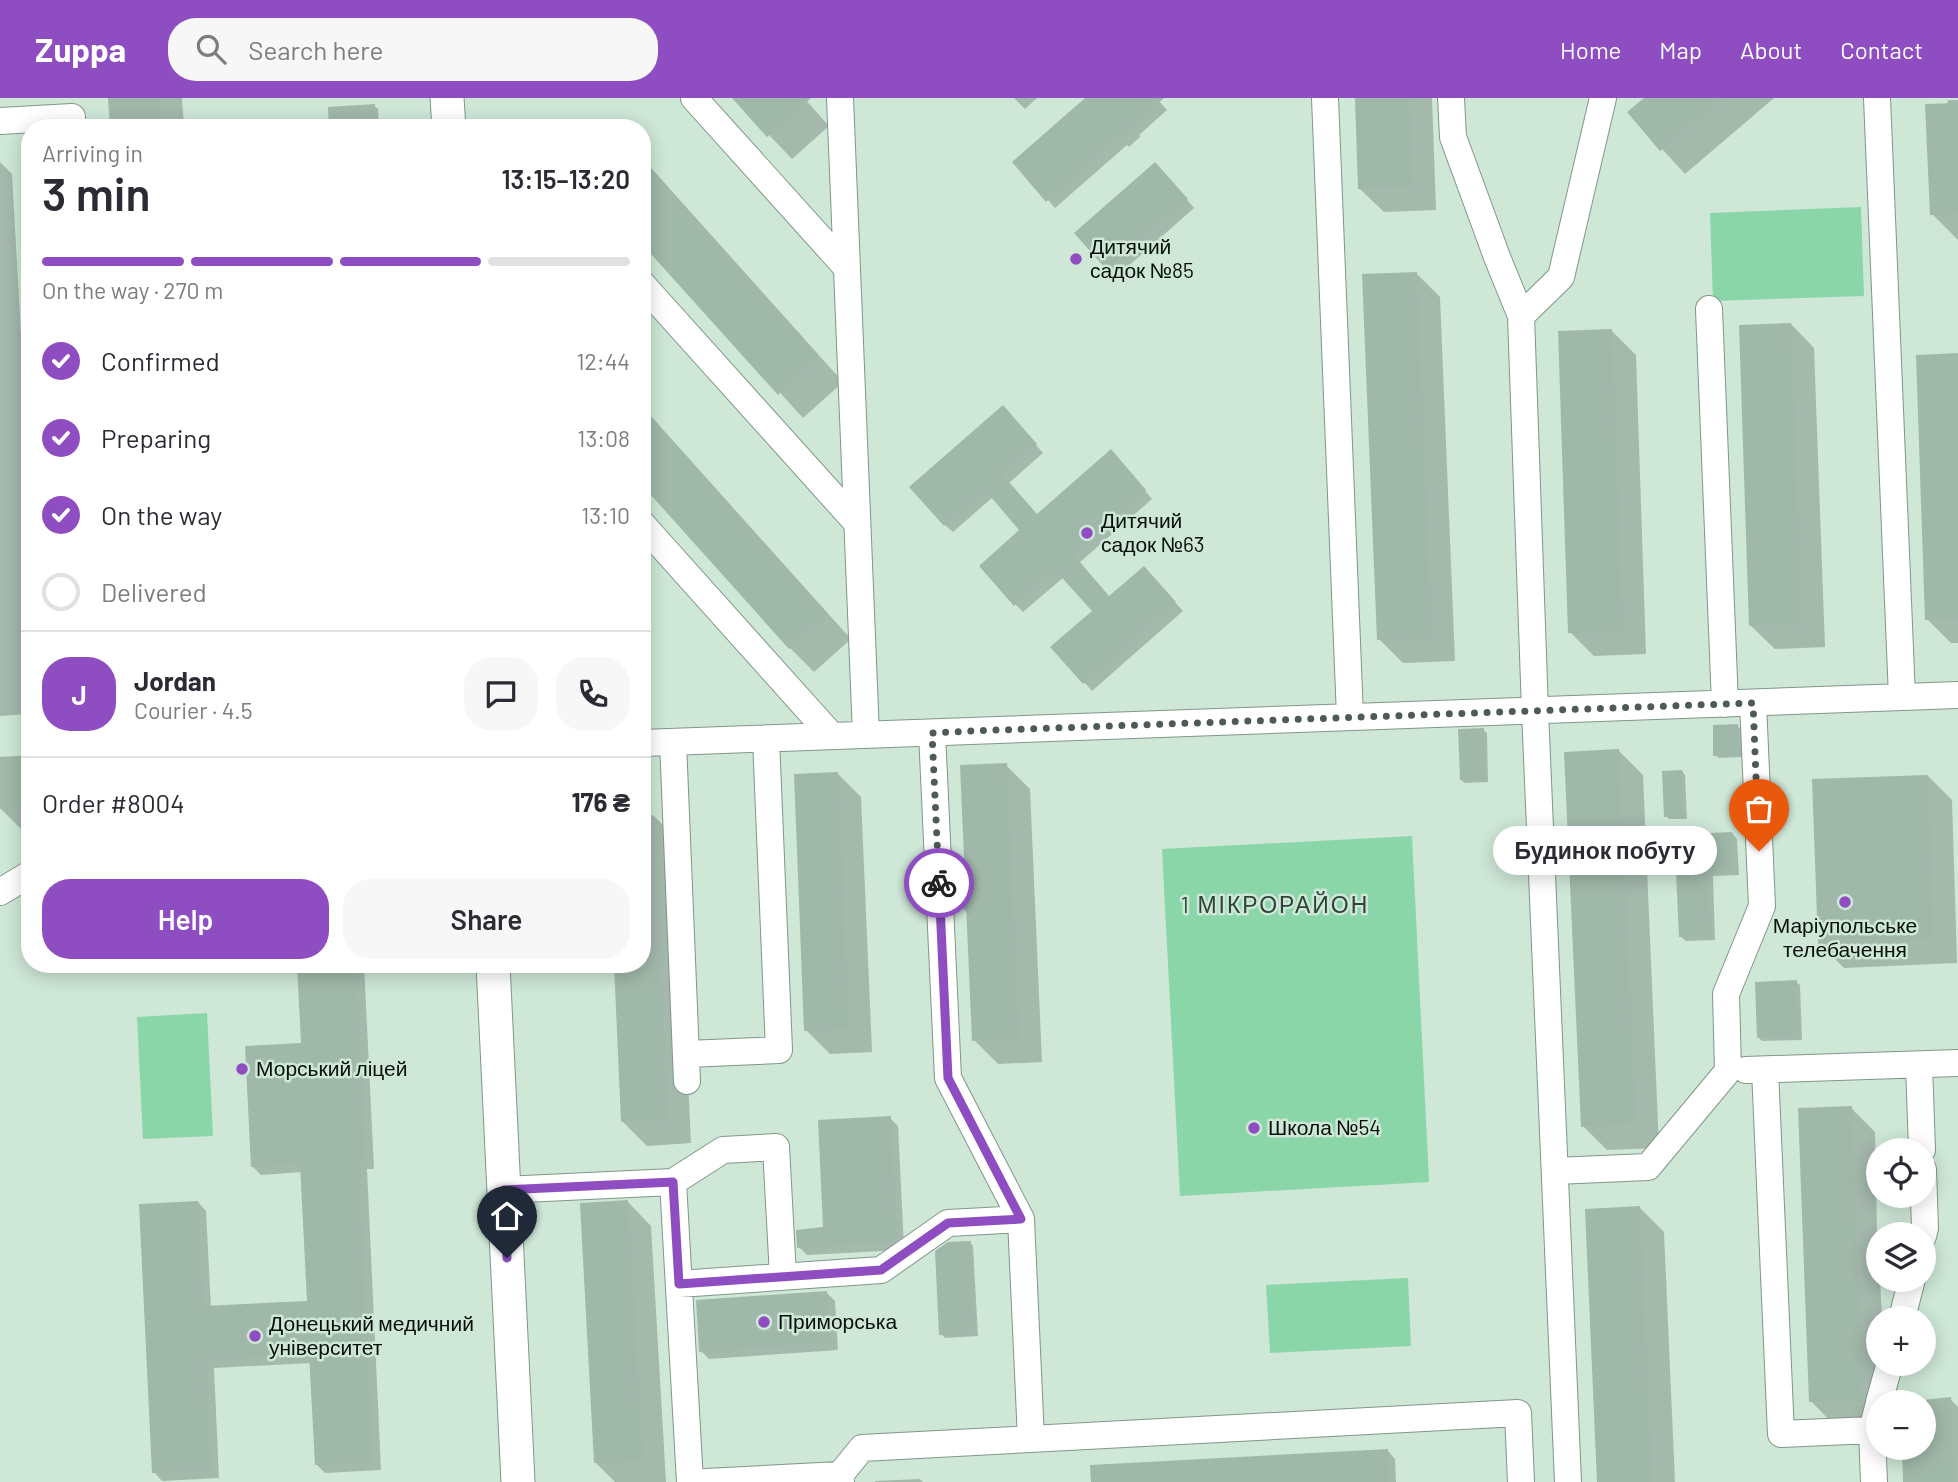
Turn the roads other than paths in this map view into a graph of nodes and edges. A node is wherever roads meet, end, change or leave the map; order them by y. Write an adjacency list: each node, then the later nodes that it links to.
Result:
1 (447, 98): 9 (main road)
2 (694, 98): 11 (street)
3 (839, 98): 11 (street)
4 (1325, 98): 22 (street)
5 (1451, 98): 14 (street)
6 (1603, 98): 14 (street)
7 (1877, 98): 18 (street)
8 (71, 114): 10 (street)
9 (448, 119)
10 (0, 121)
11 (847, 268): 15 (street)
12 (651, 294): 15 (street)
13 (1709, 309): 20 (street)
14 (1521, 316): 21 (street)
15 (857, 523): 24 (street)
16 (651, 534): 25 (street)
17 (1958, 695): 18 (street)
18 (1902, 697): 19 (street)
19 (1753, 703): 20 (street); 34 (street)
20 (1725, 704): 21 (street)
21 (1535, 711): 22 (street); 37 (street)
22 (1350, 717): 23 (street)
23 (932, 733): 24 (street); 40 (street)
24 (866, 735): 25 (street)
25 (832, 736): 26 (street)
26 (766, 739): 27 (street); 30 (street)
27 (673, 742): 28 (street); 30 (street)
28 (651, 743)
29 (493, 973): 39 (main road)
30 (687, 1054): 35 (street)
31 (1958, 1063): 32 (street)
32 (1919, 1065): 33 (street); 36 (street)
33 (1765, 1070): 34 (street); 43 (street)
34 (1728, 1071): 37 (street)
35 (687, 1081)
36 (1922, 1138)
37 (1555, 1171): 51 (street)
38 (673, 1182): 39 (street); 41 (street); 42 (street)
39 (504, 1190): 47 (main road)
40 (1021, 1219): 41 (street); 44 (street)
41 (783, 1276): 42 (street)
42 (679, 1284): 48 (street)
43 (1866, 1420)
44 (1031, 1439): 46 (street); 50 (street)
45 (1874, 1460): 52 (street)
46 (841, 1479): 49 (street)
47 (518, 1482)
48 (690, 1482)
49 (706, 1482)
50 (1521, 1482)
51 (1568, 1482)
52 (1874, 1482)

